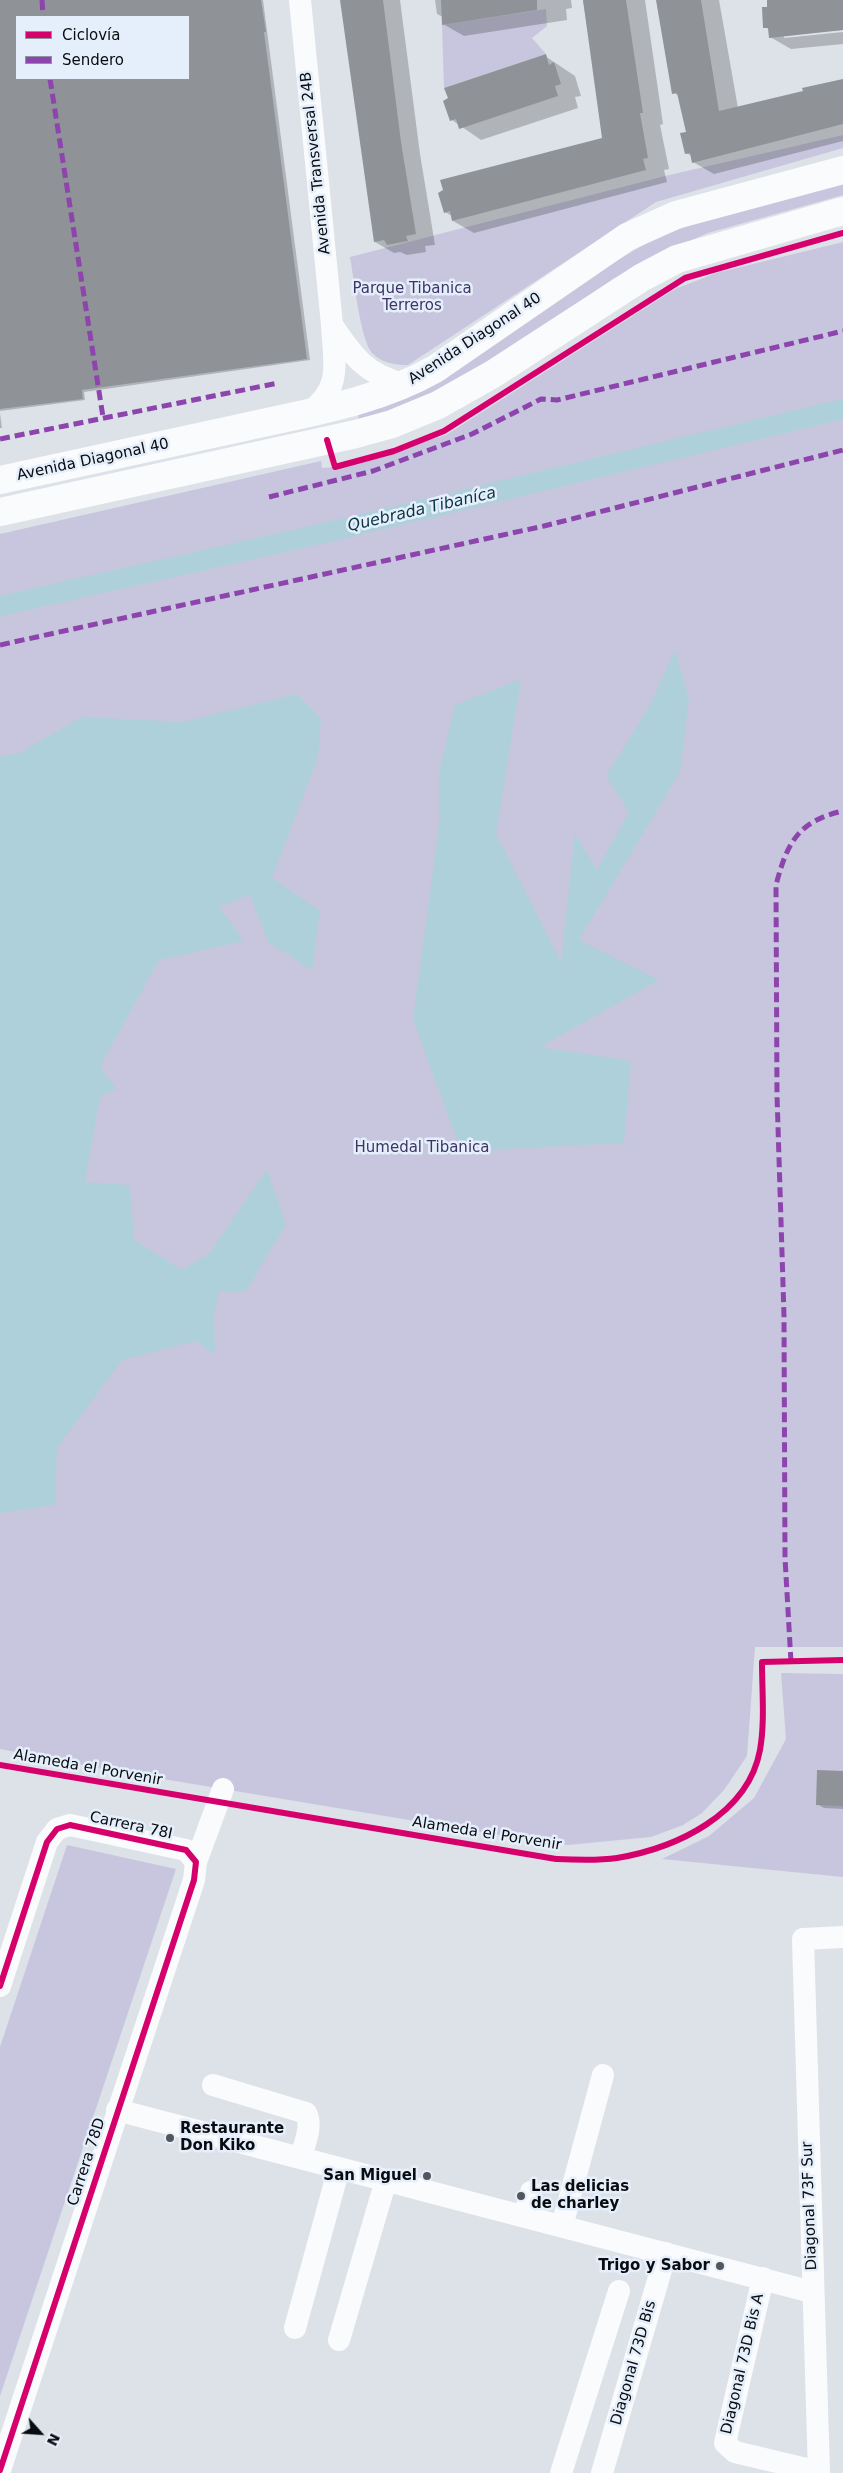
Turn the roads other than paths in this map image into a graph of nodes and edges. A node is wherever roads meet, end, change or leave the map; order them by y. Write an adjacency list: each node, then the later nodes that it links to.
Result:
1 (300, 0): 4 (street, Avenida Transversal 24B)
2 (843, 170): 5 (main road, Avenida Diagonal 40)
3 (843, 211): 8 (main road, Avenida Diagonal 40)
4 (332, 325): 5 (street, Avenida Transversal 24B); 6 (street, Avenida Transversal 24B)
5 (406, 385): 6 (main road, Avenida Diagonal 40)
6 (308, 413): 7 (main road, Avenida Diagonal 40)
7 (0, 480)
8 (0, 512)
9 (223, 1789): 10 (street, Carrera 78D)
10 (196, 1862): 12 (street, Carrera 78I); 15 (street, Carrera 78D)
11 (843, 1937): 25 (street, Diagonal 73F Sur)
12 (0, 1986)
13 (603, 2075): 21 (street)
14 (213, 2085): 16 (street)
15 (117, 2110): 16 (street); 28 (street, Carrera 78D)
16 (300, 2158): 17 (street)
17 (339, 2168): 18 (street); 26 (street)
18 (386, 2180): 20 (street); 27 (street)
19 (531, 2192): 20 (street)
20 (524, 2216): 21 (street)
21 (562, 2226): 22 (street)
22 (666, 2253): 23 (street); 30 (street, Diagonal 73D Bis)
23 (763, 2278): 25 (street); 31 (street, Diagonal 73D Bis A)
24 (619, 2291): 29 (street)
25 (812, 2292): 31 (street, Diagonal 73F Sur)
26 (295, 2328)
27 (340, 2340)
28 (2, 2458)
29 (561, 2473)
30 (602, 2473)
31 (819, 2473)

